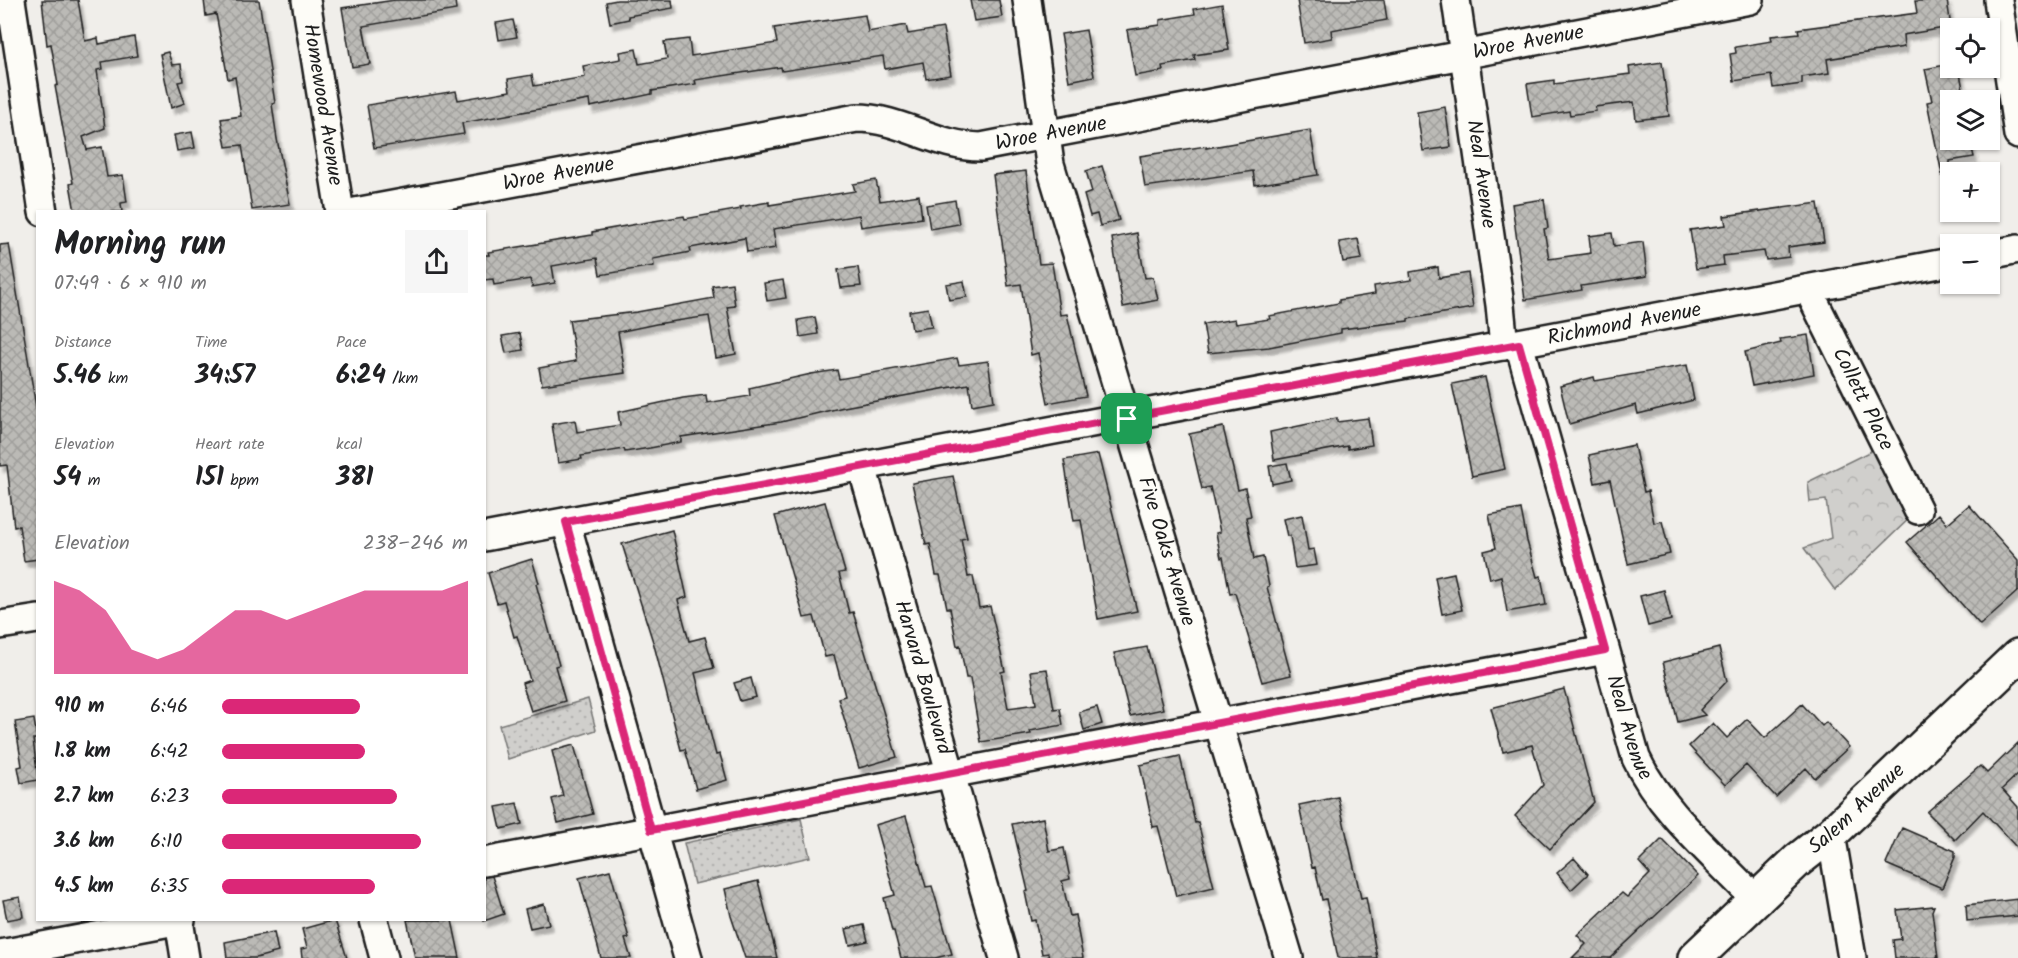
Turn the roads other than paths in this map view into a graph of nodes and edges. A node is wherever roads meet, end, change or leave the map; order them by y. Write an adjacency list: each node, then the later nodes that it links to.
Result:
1 (11, 0): 10 (street)
2 (306, 0): 11 (street, Homewood Avenue)
3 (1027, 0): 8 (street, Five Oaks Avenue)
4 (1456, 0): 7 (street, Neal Avenue)
5 (1750, 0): 7 (street, Wroe Avenue)
6 (1998, 0): 9 (street)
7 (1464, 54): 8 (street, Wroe Avenue); 17 (street, Neal Avenue)
8 (1046, 134): 12 (street, Wroe Avenue); 18 (street, Five Oaks Avenue)
9 (2018, 135)
10 (43, 210)
11 (340, 210)
12 (366, 210)
13 (2018, 249): 14 (street)
14 (2000, 253)
15 (1940, 264): 16 (street, Richmond Avenue)
16 (1808, 289): 17 (street, Richmond Avenue); 20 (street, Collett Place)
17 (1512, 345): 18 (street, Richmond Avenue); 25 (street, Neal Avenue)
18 (1127, 419): 19 (street, Richmond Avenue); 27 (street, Five Oaks Avenue)
19 (862, 467): 21 (street, Richmond Avenue); 28 (street, Harvard Boulevard)
20 (1918, 510)
21 (566, 522): 22 (street, Richmond Avenue); 29 (street)
22 (486, 537)
23 (36, 619): 24 (street)
24 (0, 625)
25 (1605, 650): 27 (street); 32 (street, Neal Avenue)
26 (2018, 656): 30 (main road, Salem Avenue)
27 (1219, 723): 28 (street); 41 (street, Five Oaks Avenue)
28 (951, 774): 29 (street); 40 (street, Harvard Boulevard)
29 (651, 830): 31 (street); 39 (street)
30 (1831, 834): 32 (main road, Salem Avenue); 43 (street)
31 (486, 862)
32 (1756, 900): 42 (main road, Salem Avenue)
33 (175, 921): 36 (street)
34 (180, 921): 37 (street)
35 (375, 921): 38 (street)
36 (0, 954)
37 (185, 958)
38 (384, 958)
39 (688, 958)
40 (1004, 958)
41 (1289, 958)
42 (1695, 958)
43 (1852, 958)

